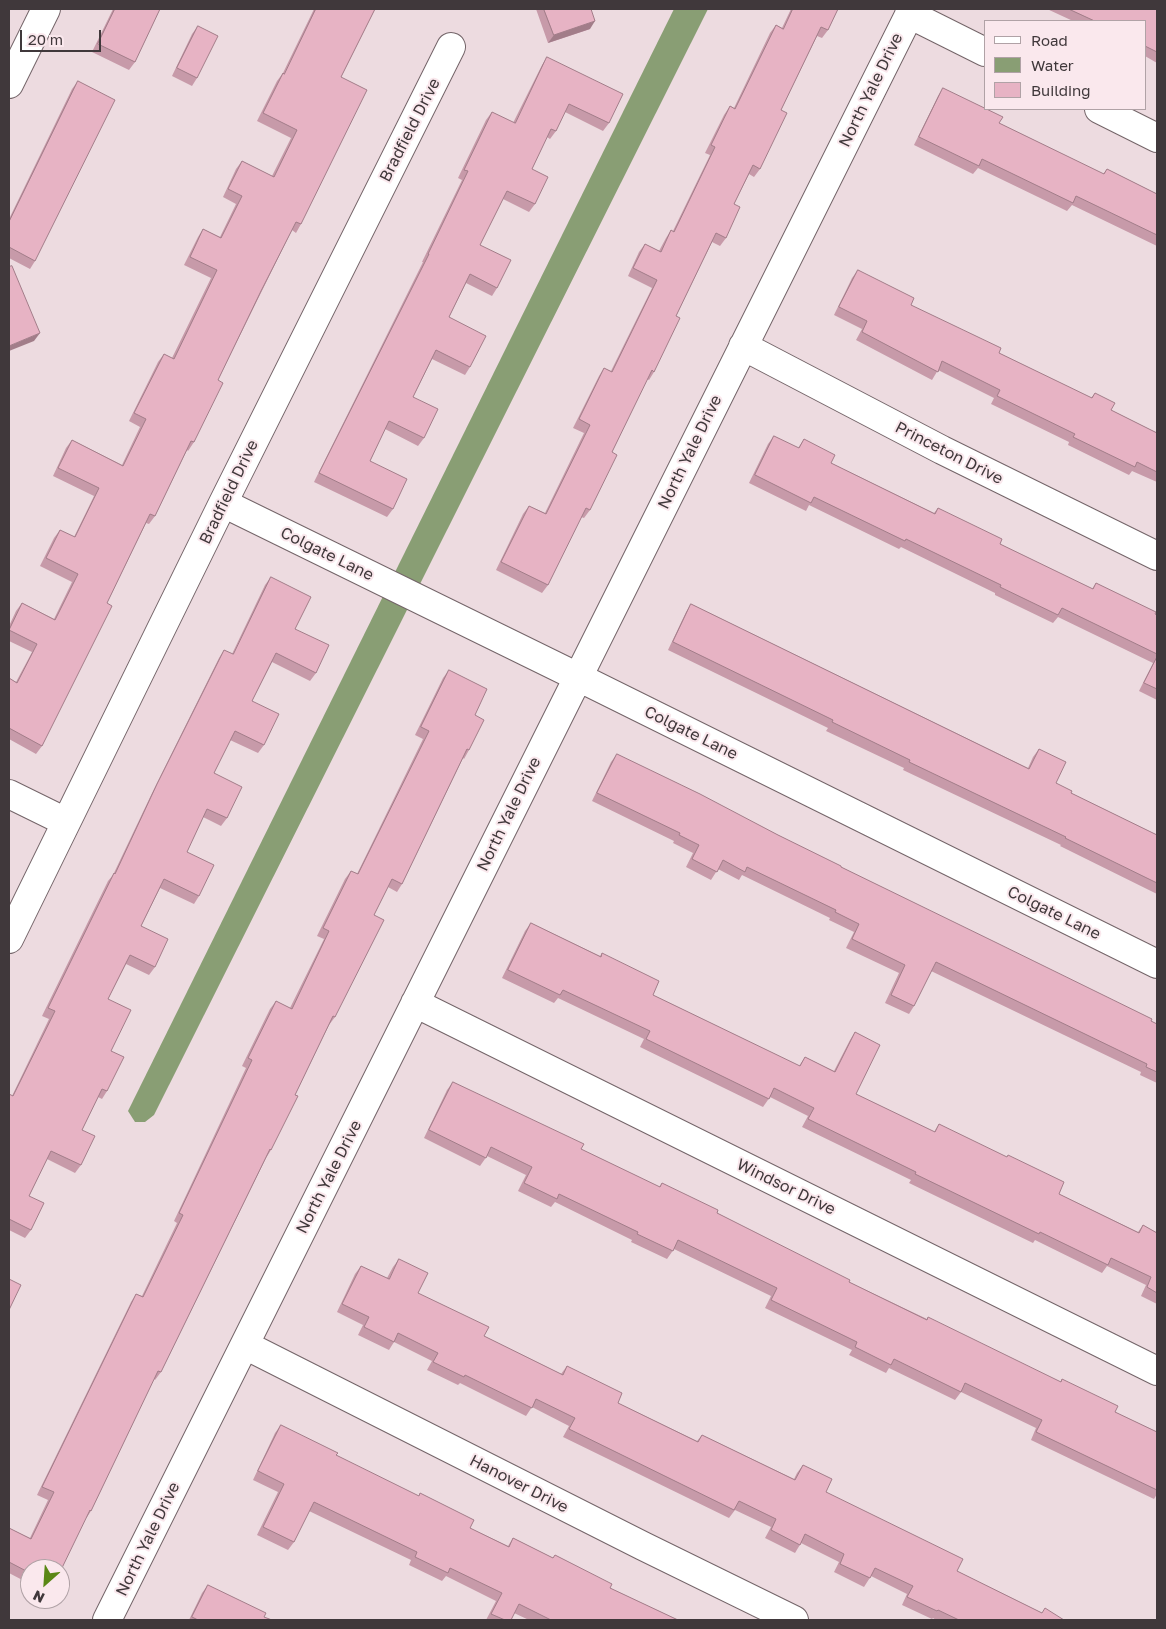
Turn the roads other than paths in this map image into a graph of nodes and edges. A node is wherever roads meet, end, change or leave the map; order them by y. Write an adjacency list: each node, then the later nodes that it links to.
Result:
1 (46, 9): 5 (street)
2 (910, 12): 4 (street); 8 (street, North Yale Drive)
3 (451, 47): 9 (street, Bradfield Drive)
4 (984, 51)
5 (9, 84)
6 (1101, 110): 7 (street)
7 (1157, 138)
8 (743, 346): 10 (street, Princeton Drive); 11 (street, North Yale Drive)
9 (224, 503): 11 (street, Colgate Lane); 13 (street, Bradfield Drive)
10 (1157, 556)
11 (578, 677): 15 (street, Colgate Lane); 16 (street, North Yale Drive)
12 (9, 794): 13 (street)
13 (66, 822): 14 (street, Bradfield Drive)
14 (9, 939)
15 (1157, 964)
16 (415, 1003): 17 (street, North Yale Drive); 18 (street, Windsor Drive)
17 (245, 1345): 19 (street, North Yale Drive); 20 (street, Hanover Drive)
18 (1157, 1371)
19 (107, 1620)
20 (794, 1620)

